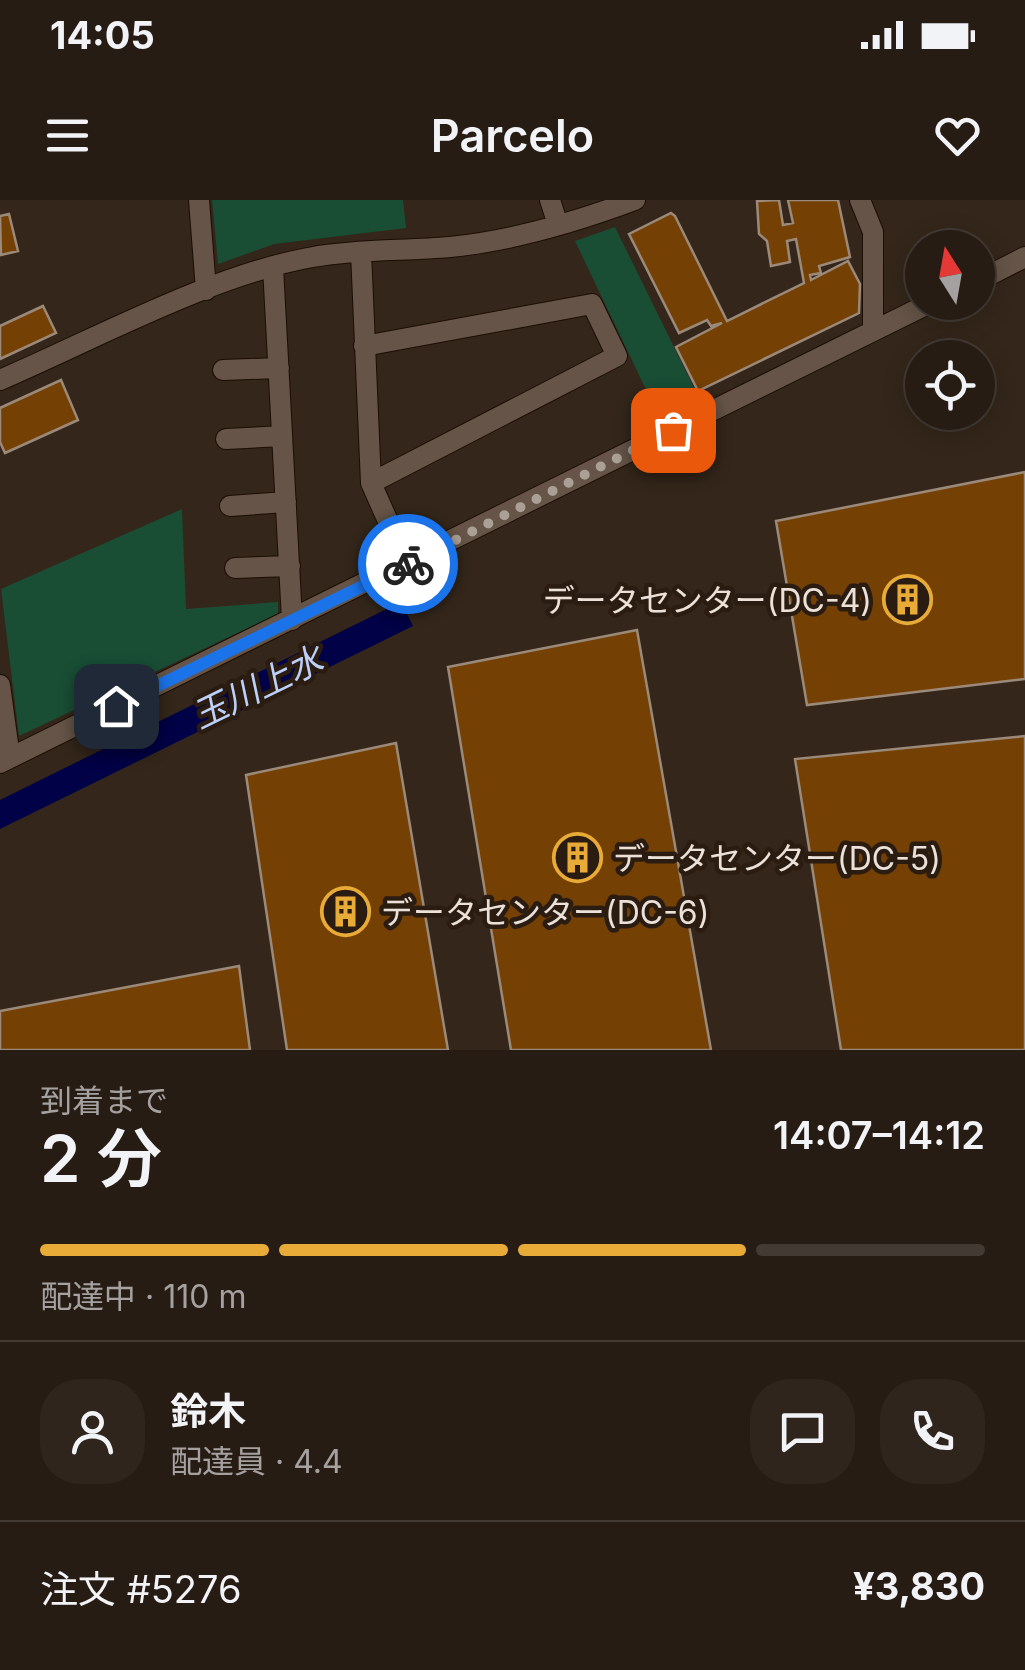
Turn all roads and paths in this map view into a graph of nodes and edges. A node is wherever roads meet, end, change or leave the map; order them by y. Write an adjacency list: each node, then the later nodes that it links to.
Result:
1 (199, 200): 10 (street)
2 (550, 200): 5 (street)
3 (634, 200): 5 (street)
4 (860, 200): 12 (street)
5 (558, 225): 6 (street)
6 (361, 252): 8 (street); 13 (street)
7 (1025, 257): 9 (street)
8 (273, 268): 10 (street); 14 (street)
9 (995, 272)
10 (206, 290): 16 (street)
11 (905, 315): 12 (street)
12 (872, 330): 22 (street)
13 (364, 346): 19 (street); 19 (street)
14 (279, 368): 15 (street); 17 (street)
15 (223, 370)
16 (0, 380)
17 (282, 436): 18 (street); 20 (street)
18 (226, 439)
19 (370, 483): 22 (street)
20 (286, 502): 21 (street); 23 (street)
21 (230, 506)
22 (408, 564): 25 (street)
23 (290, 566): 24 (street); 25 (street)
24 (235, 568)
25 (292, 620): 27 (street)
26 (0, 685): 27 (street)
27 (5, 761)

